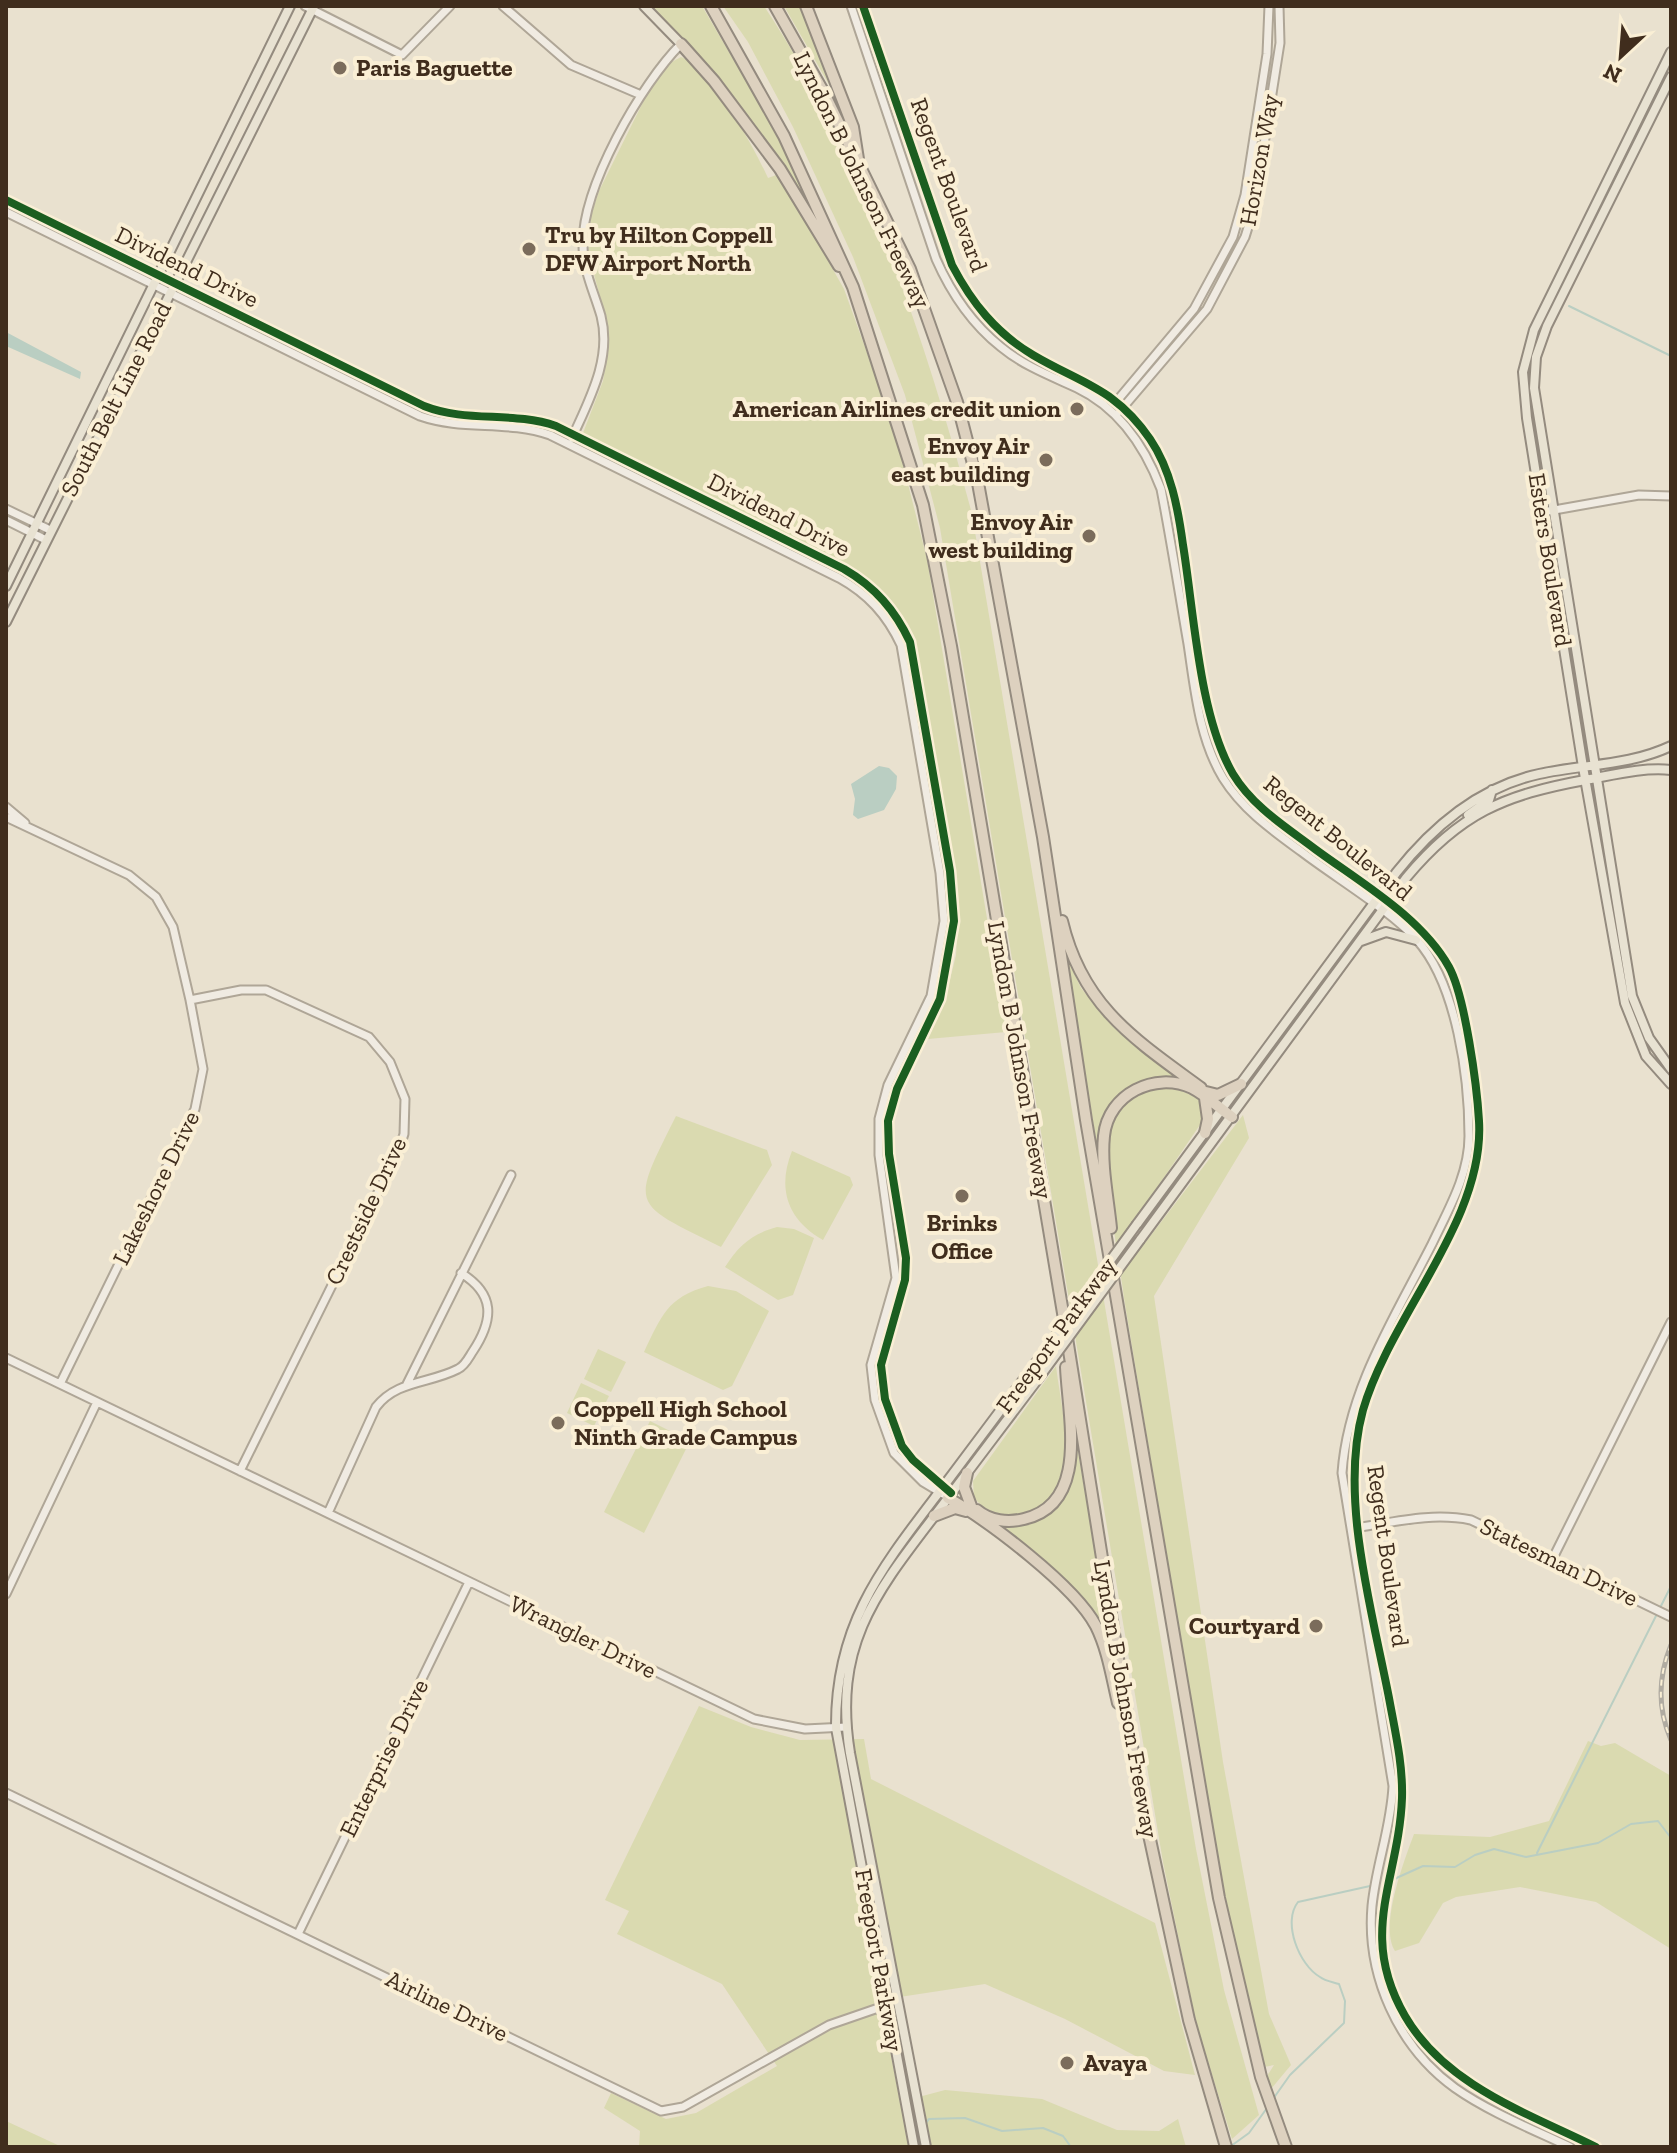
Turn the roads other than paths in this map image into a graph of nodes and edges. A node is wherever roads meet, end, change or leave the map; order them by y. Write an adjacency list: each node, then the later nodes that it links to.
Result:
1 (290, 6): 23 (main road, South Belt Line Road)
2 (450, 6): 12 (street)
3 (503, 6): 19 (street)
4 (644, 6): 13 (main road)
5 (711, 6): 28 (highway, Lyndon B Johnson Freeway)
6 (775, 6): 20 (highway, Lyndon B Johnson Freeway)
7 (806, 6): 20 (highway)
8 (851, 6): 34 (street, Regent Boulevard)
9 (863, 6): 33 (street, Regent Boulevard)
10 (1269, 6): 16 (street, Horizon Way)
11 (1279, 6): 17 (street, Horizon Way)
12 (311, 7): 26 (main road, South Belt Line Road)
13 (681, 44): 19 (street); 28 (highway)
14 (1671, 52): 32 (main road, Esters Boulevard)
15 (1671, 77): 32 (main road, Esters Boulevard)
16 (1262, 85): 17 (street); 18 (street, Horizon Way)
17 (1271, 91): 18 (street); 25 (street, Horizon Way)
18 (1261, 94): 24 (street, Horizon Way)
19 (641, 95): 36 (street)
20 (860, 172): 61 (highway, Lyndon B Johnson Freeway)
21 (6, 200): 23 (street, Dividend Drive)
22 (6, 212): 27 (street, Dividend Drive)
23 (159, 275): 26 (street, Dividend Drive); 27 (main road, South Belt Line Road)
24 (1213, 277): 25 (street); 33 (street, Horizon Way)
25 (1224, 282): 33 (street, Horizon Way)
26 (176, 283): 29 (main road, South Belt Line Road); 30 (street, Dividend Drive)
27 (154, 285): 29 (street, Dividend Drive); 42 (main road, South Belt Line Road)
28 (853, 287): 81 (highway, Lyndon B Johnson Freeway)
29 (170, 293): 31 (street, Dividend Drive); 43 (main road, South Belt Line Road)
30 (350, 369): 31 (street); 36 (street, Dividend Drive)
31 (345, 379): 37 (street, Dividend Drive)
32 (1530, 403): 40 (main road, Esters Boulevard)
33 (1120, 404): 34 (street, Horizon Way); 35 (street, Horizon Way); 62 (street, Regent Boulevard)
34 (1109, 409): 35 (street, Regent Boulevard)
35 (1116, 416): 63 (street, Regent Boulevard)
36 (573, 434): 37 (street); 48 (street, Dividend Drive)
37 (569, 444): 49 (street, Dividend Drive)
38 (1671, 496): 40 (street)
39 (6, 509): 42 (street)
40 (1548, 512): 51 (main road, Esters Boulevard); 52 (main road, Esters Boulevard)
41 (6, 520): 44 (street)
42 (37, 524): 43 (street); 44 (main road, South Belt Line Road)
43 (50, 530): 45 (main road, South Belt Line Road)
44 (32, 533): 45 (street); 46 (main road, South Belt Line Road)
45 (46, 540): 47 (main road, South Belt Line Road)
46 (6, 586)
47 (6, 622)
48 (926, 733): 49 (street); 76 (street, Dividend Drive)
49 (916, 734): 77 (street, Dividend Drive)
50 (1671, 746): 51 (main road, Freeport Parkway)
51 (1594, 766): 52 (main road, Freeport Parkway); 54 (main road, Esters Boulevard)
52 (1583, 767): 55 (main road, Esters Boulevard); 56 (main road, Freeport Parkway)
53 (1671, 770): 54 (main road, Freeport Parkway)
54 (1596, 778): 55 (main road, Freeport Parkway); 68 (main road, Esters Boulevard)
55 (1585, 780): 60 (main road, Freeport Parkway); 70 (main road, Esters Boulevard)
56 (1492, 790): 60 (main road); 62 (main road, Freeport Parkway)
57 (6, 807): 59 (street, Lakeshore Drive)
58 (6, 817): 59 (street, Lakeshore Drive)
59 (27, 824): 67 (street, Lakeshore Drive)
60 (1461, 825): 64 (main road, Freeport Parkway)
61 (1043, 837): 71 (highway); 83 (highway, Lyndon B Johnson Freeway)
62 (1378, 896): 63 (main road, Freeport Parkway); 64 (street, Regent Boulevard)
63 (1372, 905): 64 (street, Regent Boulevard); 69 (main road, Freeport Parkway)
64 (1384, 908): 65 (street, Regent Boulevard); 66 (main road, Freeport Parkway); 94 (street, Regent Boulevard)
65 (1416, 940): 66 (main road); 95 (street, Regent Boulevard)
66 (1357, 944): 73 (main road, Freeport Parkway)
67 (190, 1000): 85 (street, Lakeshore Drive); 88 (street, Crestside Drive)
68 (1671, 1069)
69 (1241, 1084): 71 (highway); 72 (main road, Freeport Parkway)
70 (1671, 1084)
71 (1205, 1094): 72 (highway); 74 (highway); 83 (highway)
72 (1223, 1108): 73 (highway); 74 (main road, Freeport Parkway)
73 (1233, 1115): 89 (main road, Freeport Parkway, bridge)
74 (1205, 1133): 90 (main road, Freeport Parkway, bridge)
75 (511, 1175): 78 (street)
76 (896, 1199): 77 (street); 80 (street, Dividend Drive)
77 (886, 1200): 79 (street, Dividend Drive)
78 (461, 1273): 86 (street); 86 (street)
79 (896, 1278): 80 (street); 90 (street, Dividend Drive)
80 (905, 1280): 90 (street, Dividend Drive)
81 (1063, 1313): 91 (highway); 104 (highway, Lyndon B Johnson Freeway)
82 (1671, 1322): 96 (street)
83 (1126, 1353): 115 (highway, Lyndon B Johnson Freeway)
84 (6, 1358): 85 (street, Wrangler Drive)
85 (60, 1384): 87 (street, Wrangler Drive)
86 (406, 1386): 92 (street)
87 (97, 1402): 88 (street, Wrangler Drive); 98 (street)
88 (240, 1471): 92 (street, Wrangler Drive)
89 (967, 1473): 90 (main road, Freeport Parkway); 91 (highway)
90 (945, 1492): 91 (highway); 93 (main road, Freeport Parkway); 99 (main road, Freeport Parkway)
91 (970, 1509): 93 (highway); 104 (highway)
92 (328, 1513): 97 (street, Wrangler Drive)
93 (934, 1516): 99 (main road, Freeport Parkway)
94 (1359, 1528): 95 (street, Statesman Drive); 96 (street, Statesman Drive); 101 (street, Regent Boulevard)
95 (1349, 1529): 102 (street, Regent Boulevard)
96 (1553, 1558): 100 (street, Statesman Drive)
97 (469, 1582): 103 (street, Wrangler Drive); 108 (street, Enterprise Drive)
98 (6, 1594)
99 (864, 1609): 103 (main road, Freeport Parkway)
100 (1671, 1617)
101 (1378, 1647): 102 (street); 107 (street, Regent Boulevard)
102 (1368, 1648): 107 (street, Regent Boulevard)
103 (841, 1728): 106 (main road, Freeport Parkway)
104 (1138, 1784): 114 (highway, Lyndon B Johnson Freeway)
105 (6, 1793): 108 (street, Airline Drive)
106 (867, 1867): 110 (main road, Freeport Parkway); 111 (main road, Freeport Parkway)
107 (1376, 1928): 109 (street, Regent Boulevard)
108 (298, 1934): 111 (street, Airline Drive)
109 (1380, 1960): 116 (street, Regent Boulevard); 117 (street, Regent Boulevard)
110 (897, 2004): 111 (main road); 113 (main road, Freeport Parkway)
111 (887, 2005): 112 (main road, Freeport Parkway)
112 (914, 2147)
113 (926, 2147)
114 (1226, 2147)
115 (1286, 2147)
116 (1570, 2147)
117 (1596, 2147)

